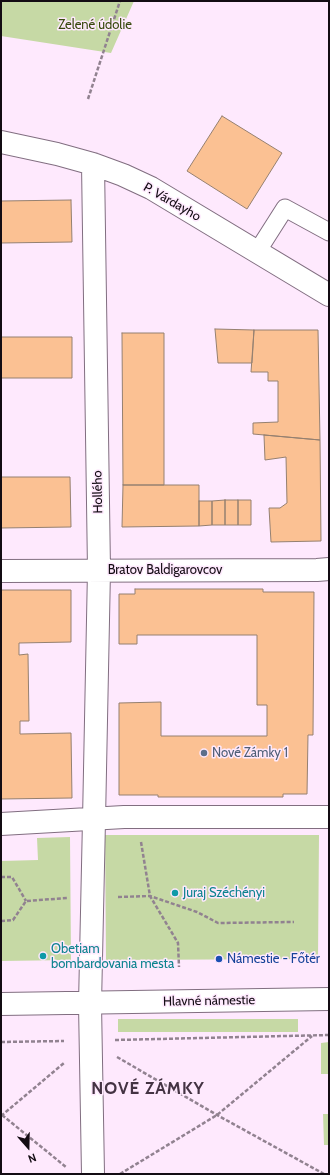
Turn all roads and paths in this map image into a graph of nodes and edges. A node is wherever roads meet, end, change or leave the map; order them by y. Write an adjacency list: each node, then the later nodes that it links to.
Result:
1 (120, 1): 2 (path)
2 (88, 99)
3 (1, 142): 4 (street, P. Várdayho)
4 (93, 164): 6 (street, P. Várdayho); 9 (street, Hollého)
5 (329, 232): 6 (lane)
6 (257, 252): 7 (street, P. Várdayho)
7 (329, 295)
8 (329, 569): 9 (street, Bratov Baldigarovcov)
9 (99, 570): 10 (street, Bratov Baldigarovcov); 13 (street, Hollého)
10 (1, 571)
11 (138, 817): 12 (street); 13 (street); 16 (path)
12 (329, 818)
13 (94, 820): 14 (street); 17 (street)
14 (1, 824)
15 (1, 877): 18 (path)
16 (150, 896): 17 (path); 20 (path); 21 (path)
17 (92, 897): 18 (path); 24 (street)
18 (26, 901): 19 (path)
19 (1, 921)
20 (294, 922)
21 (179, 967)
22 (329, 999): 24 (street, Hlavné námestie)
23 (1, 1004): 24 (street, Hlavné námestie)
24 (90, 1004): 27 (street)
25 (312, 1035): 26 (path); 27 (path); 30 (path)
26 (329, 1035)
27 (90, 1041): 28 (path); 29 (path); 30 (path); 32 (street)
28 (1, 1042)
29 (1, 1115): 31 (path)
30 (217, 1115): 33 (path); 34 (path)
31 (68, 1169)
32 (93, 1174)
33 (119, 1174)
34 (324, 1174)

